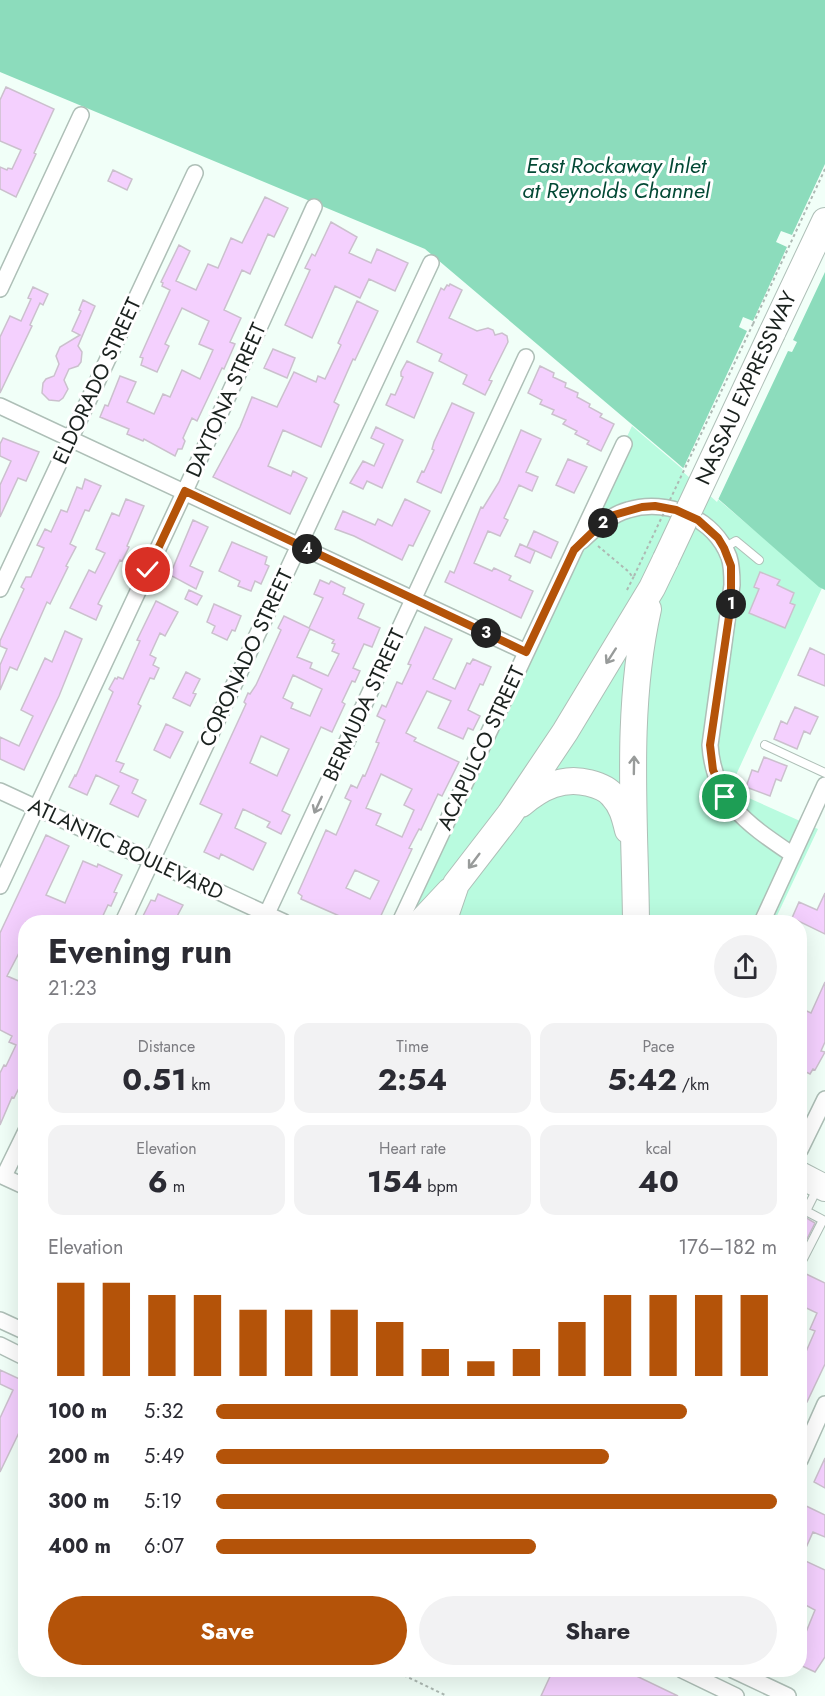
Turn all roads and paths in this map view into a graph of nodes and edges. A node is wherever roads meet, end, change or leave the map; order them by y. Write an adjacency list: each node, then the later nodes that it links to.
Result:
1 (81, 115): 7 (street)
2 (825, 169): 18 (path, bridge)
3 (195, 173): 10 (street, ELDORADO STREET)
4 (314, 207): 12 (street, DAYTONA STREET)
5 (825, 220): 18 (highway, NASSAU EXPRESSWAY, bridge)
6 (431, 263): 14 (street, CORONADO STREET)
7 (0, 289)
8 (526, 357): 20 (street, BERMUDA STREET)
9 (0, 406): 10 (street)
10 (70, 438): 12 (street); 19 (street, ELDORADO STREET)
11 (624, 444): 16 (street, ACAPULCO STREET)
12 (185, 491): 14 (street); 26 (street, DAYTONA STREET)
13 (586, 537): 15 (street); 16 (street); 18 (path)
14 (299, 545): 20 (street); 30 (street, CORONADO STREET)
15 (724, 548): 17 (lane); 29 (street)
16 (574, 550): 21 (street, ACAPULCO STREET)
17 (759, 560)
18 (640, 581): 27 (highway, NASSAU EXPRESSWAY, one-way to 27); 28 (highway, NASSAU EXPRESSWAY, one-way to 18)
19 (0, 589)
20 (414, 600): 21 (street); 36 (street, BERMUDA STREET, one-way to 36)
21 (526, 652): 37 (street, ACAPULCO STREET)
22 (765, 745): 23 (lane)
23 (825, 773)
24 (825, 785): 29 (street)
25 (0, 791): 26 (street, ATLANTIC BOULEVARD)
26 (36, 808): 30 (street, ATLANTIC BOULEVARD); 33 (street, DAYTONA STREET)
27 (510, 814): 28 (highway); 32 (highway, NASSAU EXPRESSWAY, one-way to 32)
28 (633, 845): 31 (highway, NASSAU EXPRESSWAY)
29 (793, 855): 42 (street)
30 (152, 861): 34 (street, CORONADO STREET); 35 (street, ATLANTIC BOULEVARD)
31 (636, 876): 40 (highway, NASSAU EXPRESSWAY); 41 (highway)
32 (456, 885): 38 (highway); 39 (highway, NASSAU EXPRESSWAY)
33 (0, 886)
34 (126, 915)
35 (257, 915)
36 (267, 915)
37 (403, 915)
38 (428, 915)
39 (445, 915)
40 (636, 915)
41 (652, 915)
42 (765, 915)
43 (825, 1099): 44 (street)
44 (807, 1136)
45 (18, 1146): 46 (street)
46 (2, 1175): 47 (street)
47 (18, 1182)
48 (815, 1182): 49 (lane)
49 (807, 1208)
50 (807, 1212): 51 (lane)
51 (807, 1251)
52 (0, 1320): 53 (street)
53 (18, 1328)
54 (0, 1346): 55 (street)
55 (18, 1354)
56 (825, 1404): 57 (street)
57 (807, 1444)
58 (408, 1677): 61 (path)
59 (707, 1677): 62 (street)
60 (748, 1677): 63 (street)
61 (447, 1696)
62 (736, 1696)
63 (788, 1696)

